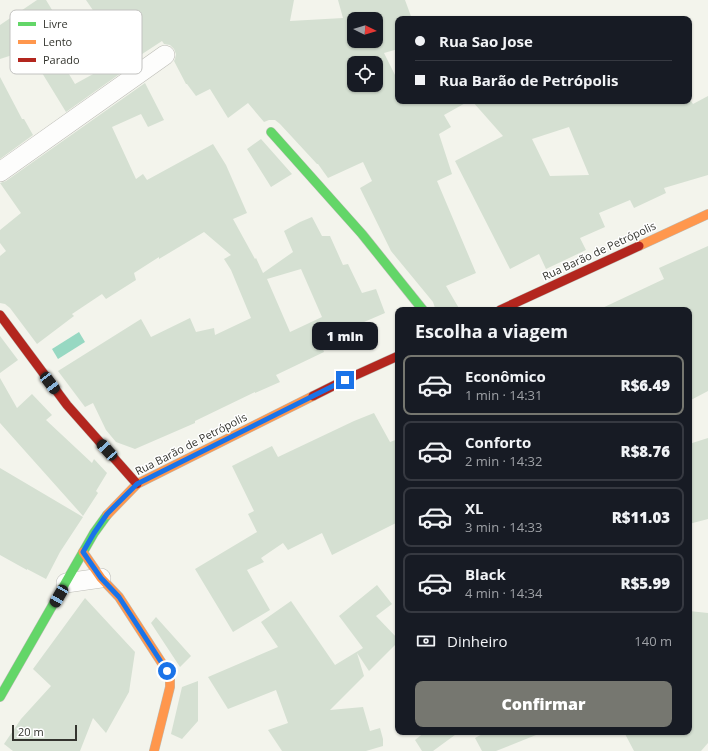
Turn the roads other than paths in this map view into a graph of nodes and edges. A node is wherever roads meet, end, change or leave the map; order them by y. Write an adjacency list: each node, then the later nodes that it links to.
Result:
1 (165, 55): 2 (street)
2 (142, 71)
3 (138, 74): 5 (street)
4 (271, 132): 7 (street)
5 (0, 172)
6 (708, 214): 8 (street, Rua Barão de Petrópolis)
7 (421, 307)
8 (506, 307)
9 (0, 315): 11 (street)
10 (395, 357): 11 (street, Rua Barão de Petrópolis)
11 (137, 484): 12 (street, Rua Barão de Petrópolis)
12 (83, 552): 13 (street); 14 (street, Rua Barão de Petrópolis)
13 (101, 578): 14 (street); 16 (street)
14 (66, 583): 15 (street, Rua Barão de Petrópolis)
15 (0, 697)
16 (154, 751)

